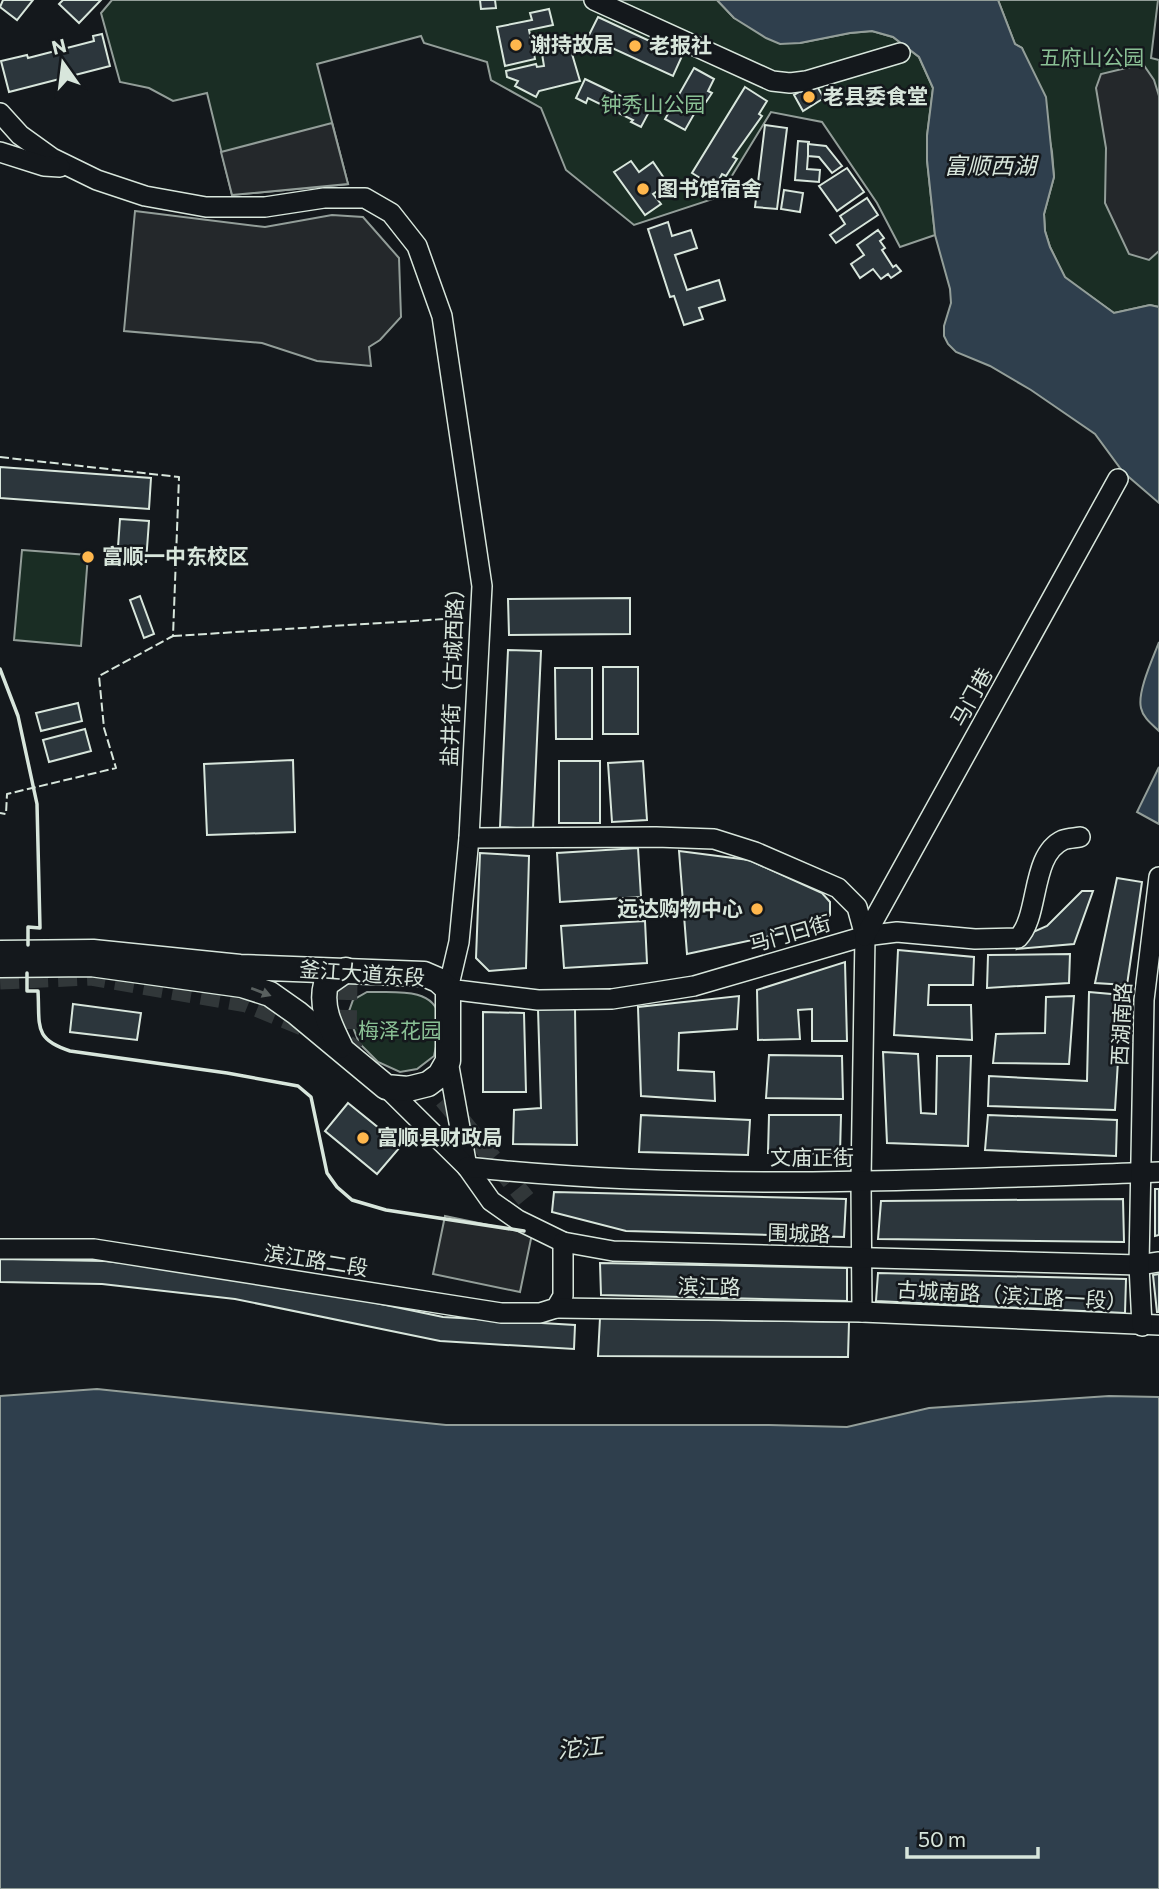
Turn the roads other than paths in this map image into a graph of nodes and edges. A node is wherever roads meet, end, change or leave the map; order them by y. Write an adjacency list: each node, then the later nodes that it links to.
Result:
1 (594, 0): 2 (street)
2 (900, 53)
3 (0, 113): 5 (street)
4 (0, 152): 5 (street)
5 (72, 168): 8 (street, 盐井街（古城西路）)
6 (1118, 479): 10 (street, 马门巷)
7 (1080, 837): 10 (street, 马门口街)
8 (469, 838): 10 (street); 14 (street, 盐井街（古城西路）)
9 (1159, 877): 19 (street, 西湖南路)
10 (865, 936): 14 (street, 马门口街); 20 (street)
11 (0, 953): 13 (main road, 釜江大道东段)
12 (0, 965): 15 (main road, 釜江大道东段, one-way to 15)
13 (346, 970): 14 (main road, 釜江大道东段); 15 (main road)
14 (448, 989): 16 (main road, 釜江大道东段)
15 (343, 1053): 17 (main road, 釜江大道东段)
16 (448, 1061): 17 (main road); 18 (street)
17 (386, 1087): 18 (street)
18 (467, 1167): 20 (street, 文庙正街); 21 (street, 围城路)
19 (1149, 1173): 20 (street, 文庙正街); 25 (street, 西湖南路)
20 (861, 1180): 23 (street)
21 (563, 1242): 23 (street, 围城路); 26 (street)
22 (0, 1249): 26 (street, 滨江路二段)
23 (862, 1258): 25 (street, 围城路); 27 (street)
24 (1159, 1262): 25 (street, 围城路)
25 (1139, 1265): 28 (street, 西湖南路)
26 (556, 1308): 27 (street, 滨江路)
27 (862, 1312): 28 (street, 古城南路（滨江路一段）)
28 (1150, 1325)

